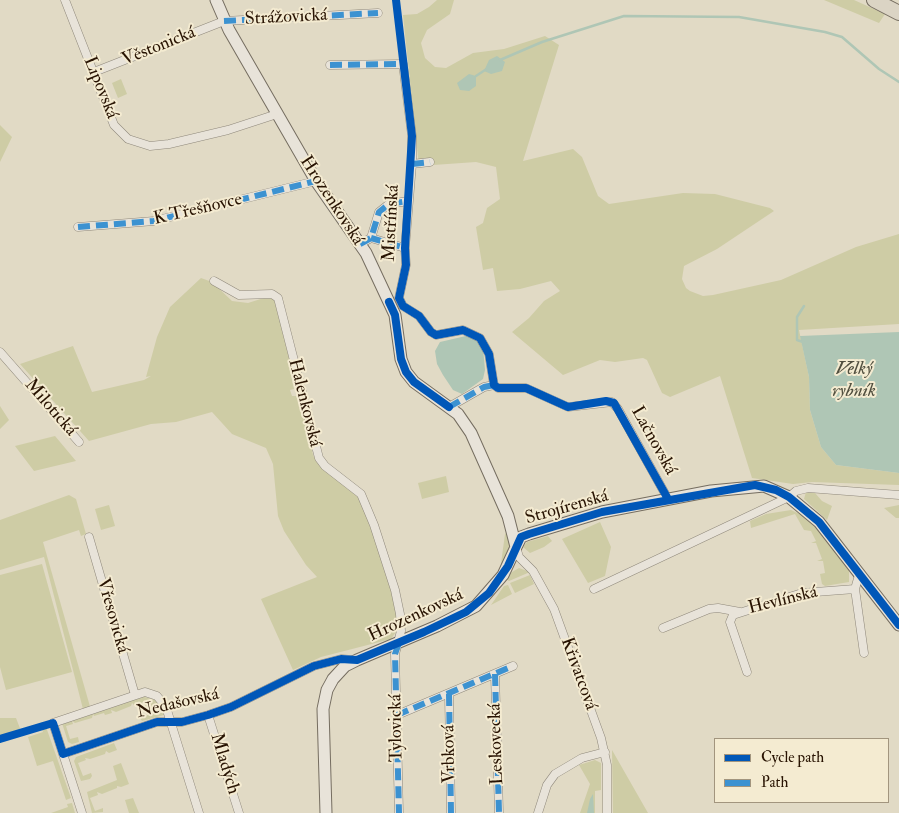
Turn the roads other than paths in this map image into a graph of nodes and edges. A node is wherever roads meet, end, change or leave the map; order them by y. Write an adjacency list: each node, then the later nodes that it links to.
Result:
1 (65, 0): 8 (street, Lipovská)
2 (216, 0): 6 (street, Hrozenkovská)
3 (874, 0): 5 (highway)
4 (378, 13): 6 (street, Strážovická)
5 (899, 13)
6 (224, 21): 8 (street, Věstonická); 9 (street, Hrozenkovská)
7 (330, 65): 11 (street, Mistřínská)
8 (94, 72): 9 (street, Lipovská)
9 (277, 114): 12 (street, Hrozenkovská)
10 (430, 162): 11 (street)
11 (412, 164): 13 (street, Mistřínská)
12 (316, 181): 14 (street, K Třešňovce); 16 (street, Hrozenkovská)
13 (408, 201): 15 (street); 17 (street, Mistřínská)
14 (78, 227)
15 (371, 238): 16 (street); 17 (street)
16 (360, 244): 19 (street, Hrozenkovská)
17 (405, 248): 19 (street, Mistřínská)
18 (214, 281): 35 (street, Halenkovská)
19 (394, 300): 21 (street); 22 (street, Hrozenkovská)
20 (0, 352): 23 (street, Milotická)
21 (494, 386): 22 (street, Lačnovská); 26 (street, Lačnovská)
22 (450, 406): 28 (street, Hrozenkovská)
23 (80, 442)
24 (899, 495): 25 (street)
25 (789, 498): 26 (street, Strojírenská); 29 (street, Strojírenská); 30 (street)
26 (668, 499): 28 (street, Strojírenská)
27 (89, 537): 42 (street, Vřesovická)
28 (516, 546): 35 (street, Hrozenkovská); 46 (street, Křivatcová)
29 (859, 575): 31 (street); 33 (street, Strojírenská)
30 (594, 589)
31 (856, 589): 32 (street, Hevlínská); 36 (street)
32 (740, 612): 34 (street, Hevlínská); 39 (street, Hevlínská)
33 (899, 625)
34 (663, 628)
35 (399, 643): 37 (street, Hrozenkovská); 43 (street, Tylovická)
36 (864, 653)
37 (357, 660): 44 (street, Nedašovská); 51 (street, Hrozenkovská)
38 (513, 666): 40 (street)
39 (747, 672)
40 (495, 674): 41 (street); 54 (street, Leskovecká)
41 (449, 694): 43 (street); 53 (street, Vrbková)
42 (135, 695): 45 (street, Nedašovská); 47 (street, Nedašovská)
43 (397, 714): 52 (street, Tylovická)
44 (208, 715): 45 (street, Nedašovská); 50 (street, Mladých)
45 (170, 720): 47 (street, Nedašovská); 49 (street)
46 (605, 752): 55 (street); 56 (street, Křivatcová)
47 (63, 754): 48 (street, Nedašovská)
48 (82, 813)
49 (199, 813)
50 (239, 813)
51 (326, 813)
52 (399, 813)
53 (451, 813)
54 (499, 813)
55 (538, 813)
56 (607, 813)

